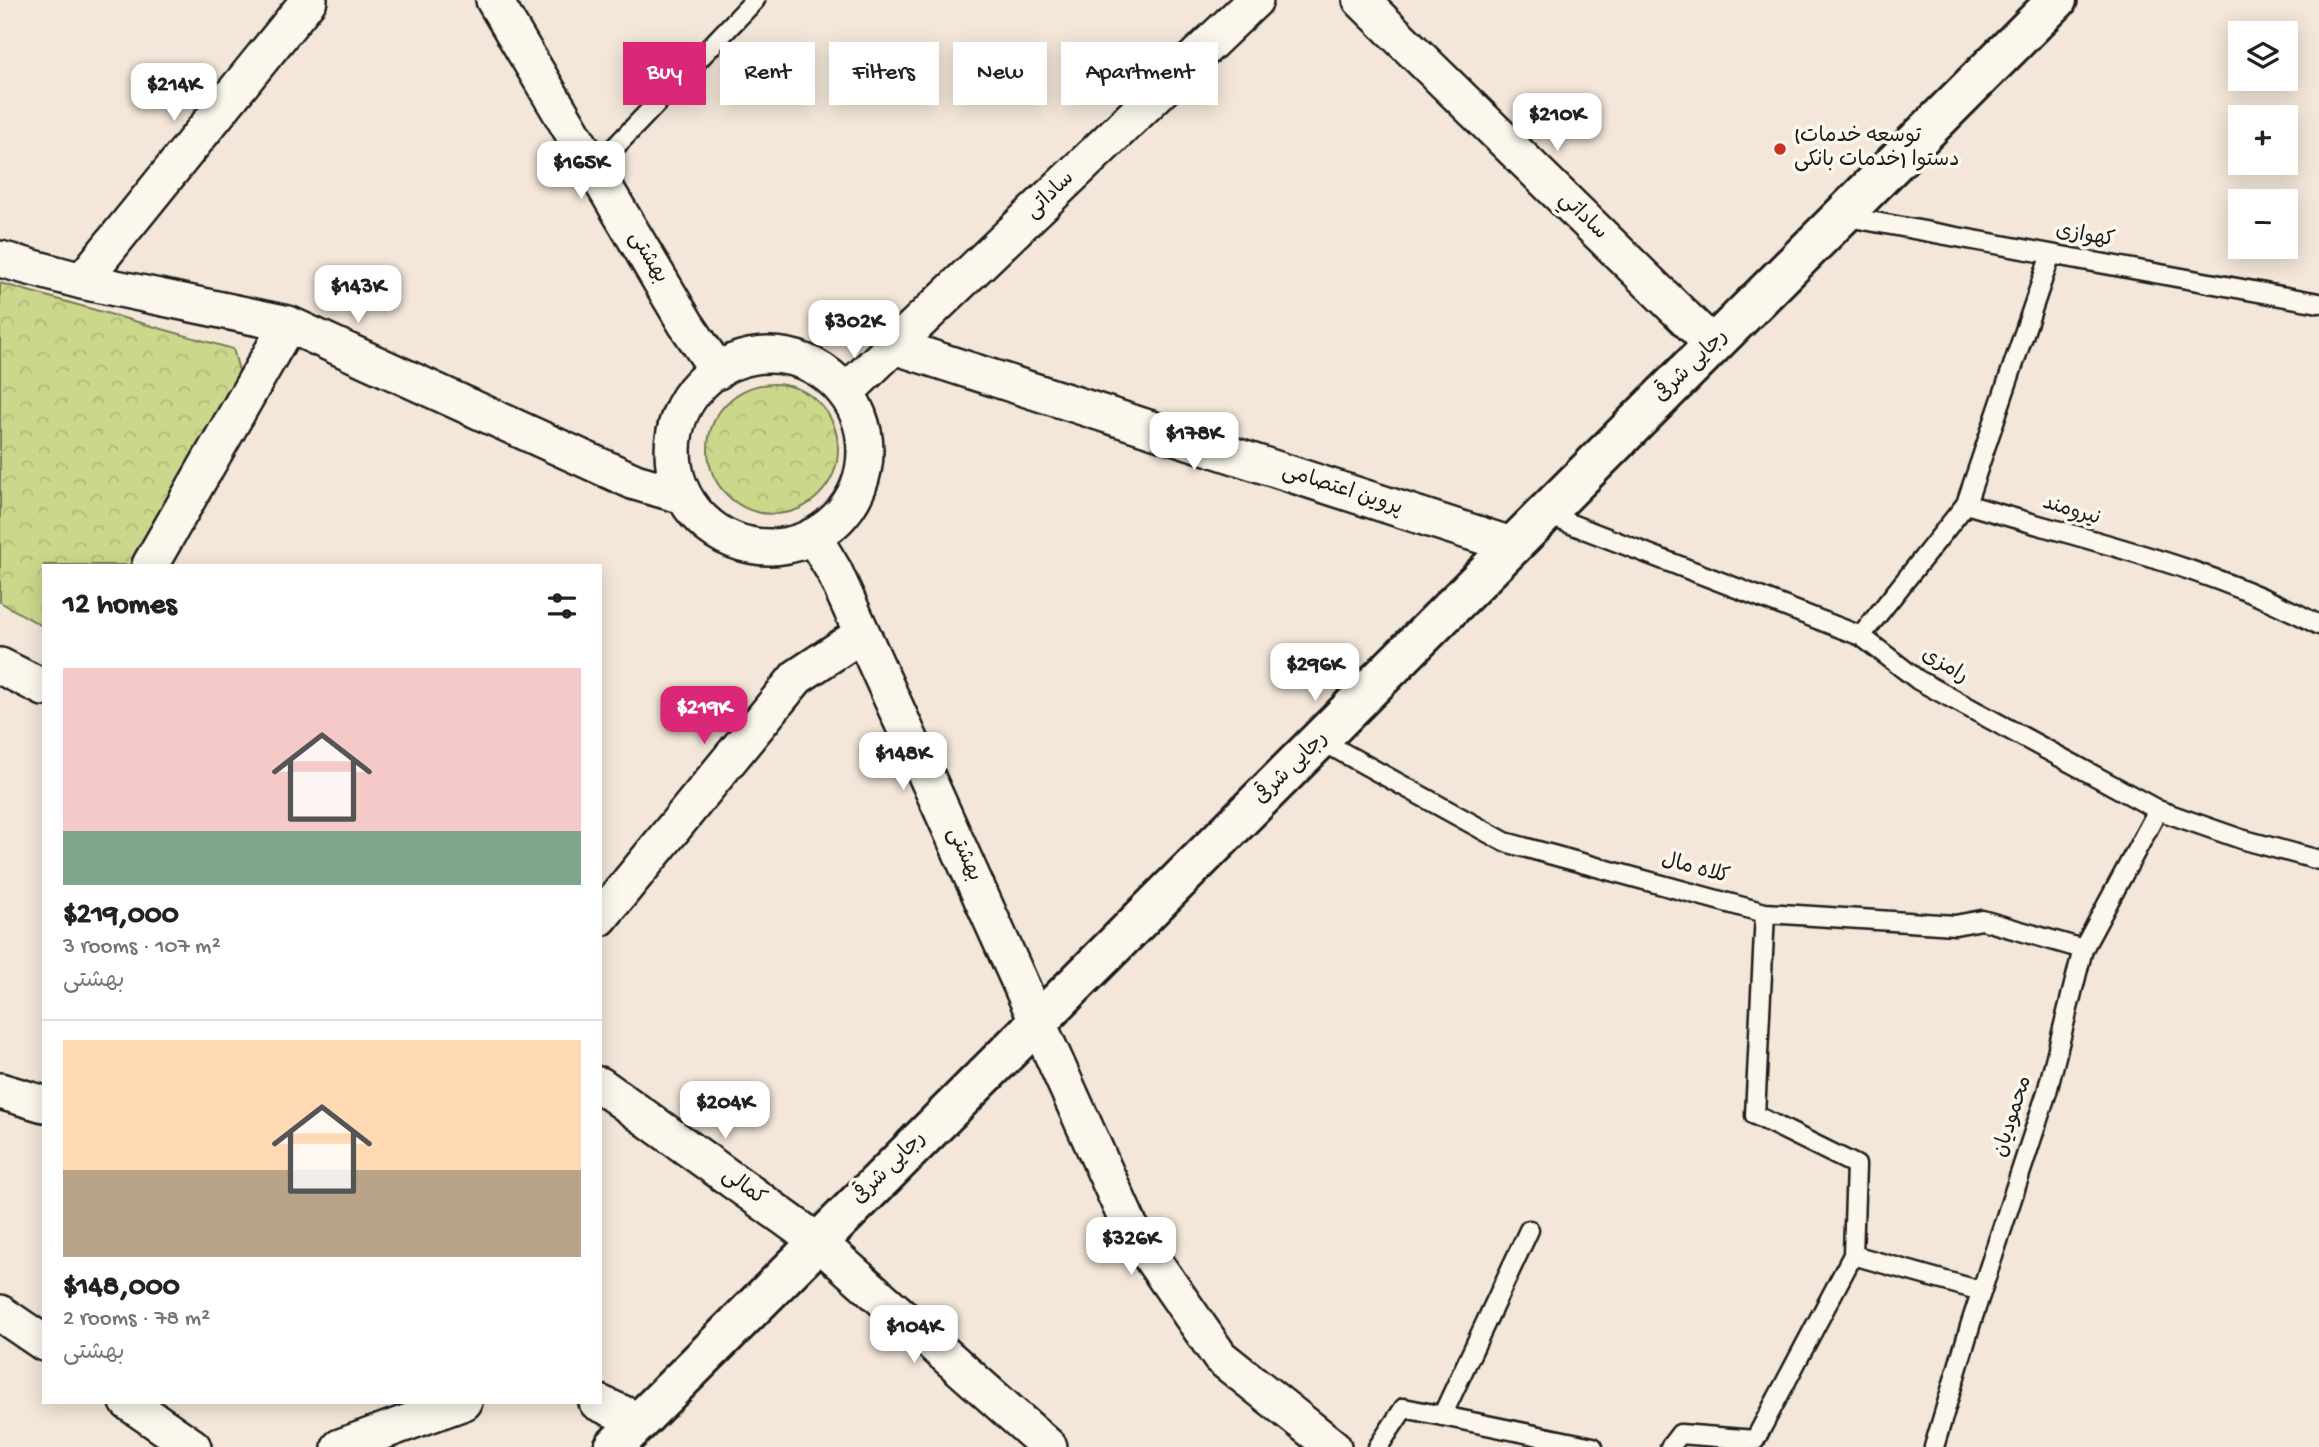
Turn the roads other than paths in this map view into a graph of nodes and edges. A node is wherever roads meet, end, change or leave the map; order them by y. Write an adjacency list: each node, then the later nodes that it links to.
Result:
1 (309, 0): 11 (street)
2 (494, 0): 7 (street, بهشتی)
3 (755, 0): 7 (lane)
4 (1255, 0): 15 (street, ساداتی)
5 (1361, 0): 14 (street, ساداتي)
6 (2057, 0): 8 (street, رجایی شرقی)
7 (594, 169): 16 (street, بهشتی)
8 (1842, 216): 9 (lane, کهوازی); 14 (street, رجایی شرقی)
9 (2051, 254): 12 (lane, کهوازی); 19 (lane)
10 (0, 259): 11 (street)
11 (82, 281): 13 (street)
12 (2319, 303)
13 (288, 324): 18 (street); 23 (street)
14 (1713, 345): 20 (street, رجایی شرقی)
15 (894, 346): 17 (street, ساداتی); 22 (street, پروین اعتصامی)
16 (718, 370): 17 (street); 18 (street)
17 (846, 392): 21 (street)
18 (684, 496): 21 (street)
19 (1966, 504): 24 (lane, نیرومند); 26 (lane)
20 (1545, 514): 22 (street, رجایی شرقی); 26 (lane, رامزی)
21 (813, 536): 25 (street, بهشتی)
22 (1511, 545): 29 (street, رجایی شرقی)
23 (151, 564)
24 (2319, 625)
25 (862, 634): 33 (street); 35 (street, بهشتی)
26 (1861, 636): 30 (lane, رامزی)
27 (0, 666): 28 (street)
28 (42, 687)
29 (1320, 740): 32 (lane, کلاه مال); 35 (street, رجایی شرقی)
30 (2158, 810): 31 (lane, رامزی); 34 (lane, محمودیان)
31 (2319, 860)
32 (1765, 913): 34 (lane, کلاه مال); 41 (lane)
33 (602, 916)
34 (2083, 949): 42 (lane, محمودیان)
35 (1039, 1023): 40 (street, رجایی شرقی); 53 (street, بهشتی)
36 (602, 1086): 40 (street, کمالی)
37 (0, 1091): 38 (street)
38 (42, 1103)
39 (1529, 1230): 48 (lane)
40 (817, 1241): 49 (street, رجایی شرقی); 52 (street, کمالی)
41 (1853, 1255): 42 (lane); 56 (lane)
42 (1981, 1291): 57 (lane, محمودیان)
43 (0, 1313): 44 (street)
44 (42, 1342)
45 (131, 1404): 50 (street)
46 (599, 1404): 49 (street)
47 (441, 1405): 51 (street)
48 (1442, 1416): 54 (lane); 55 (lane)
49 (627, 1434)
50 (193, 1447)
51 (340, 1447)
52 (1049, 1447)
53 (1333, 1447)
54 (1378, 1447)
55 (1593, 1447)
56 (1670, 1447)
57 (1934, 1447)

